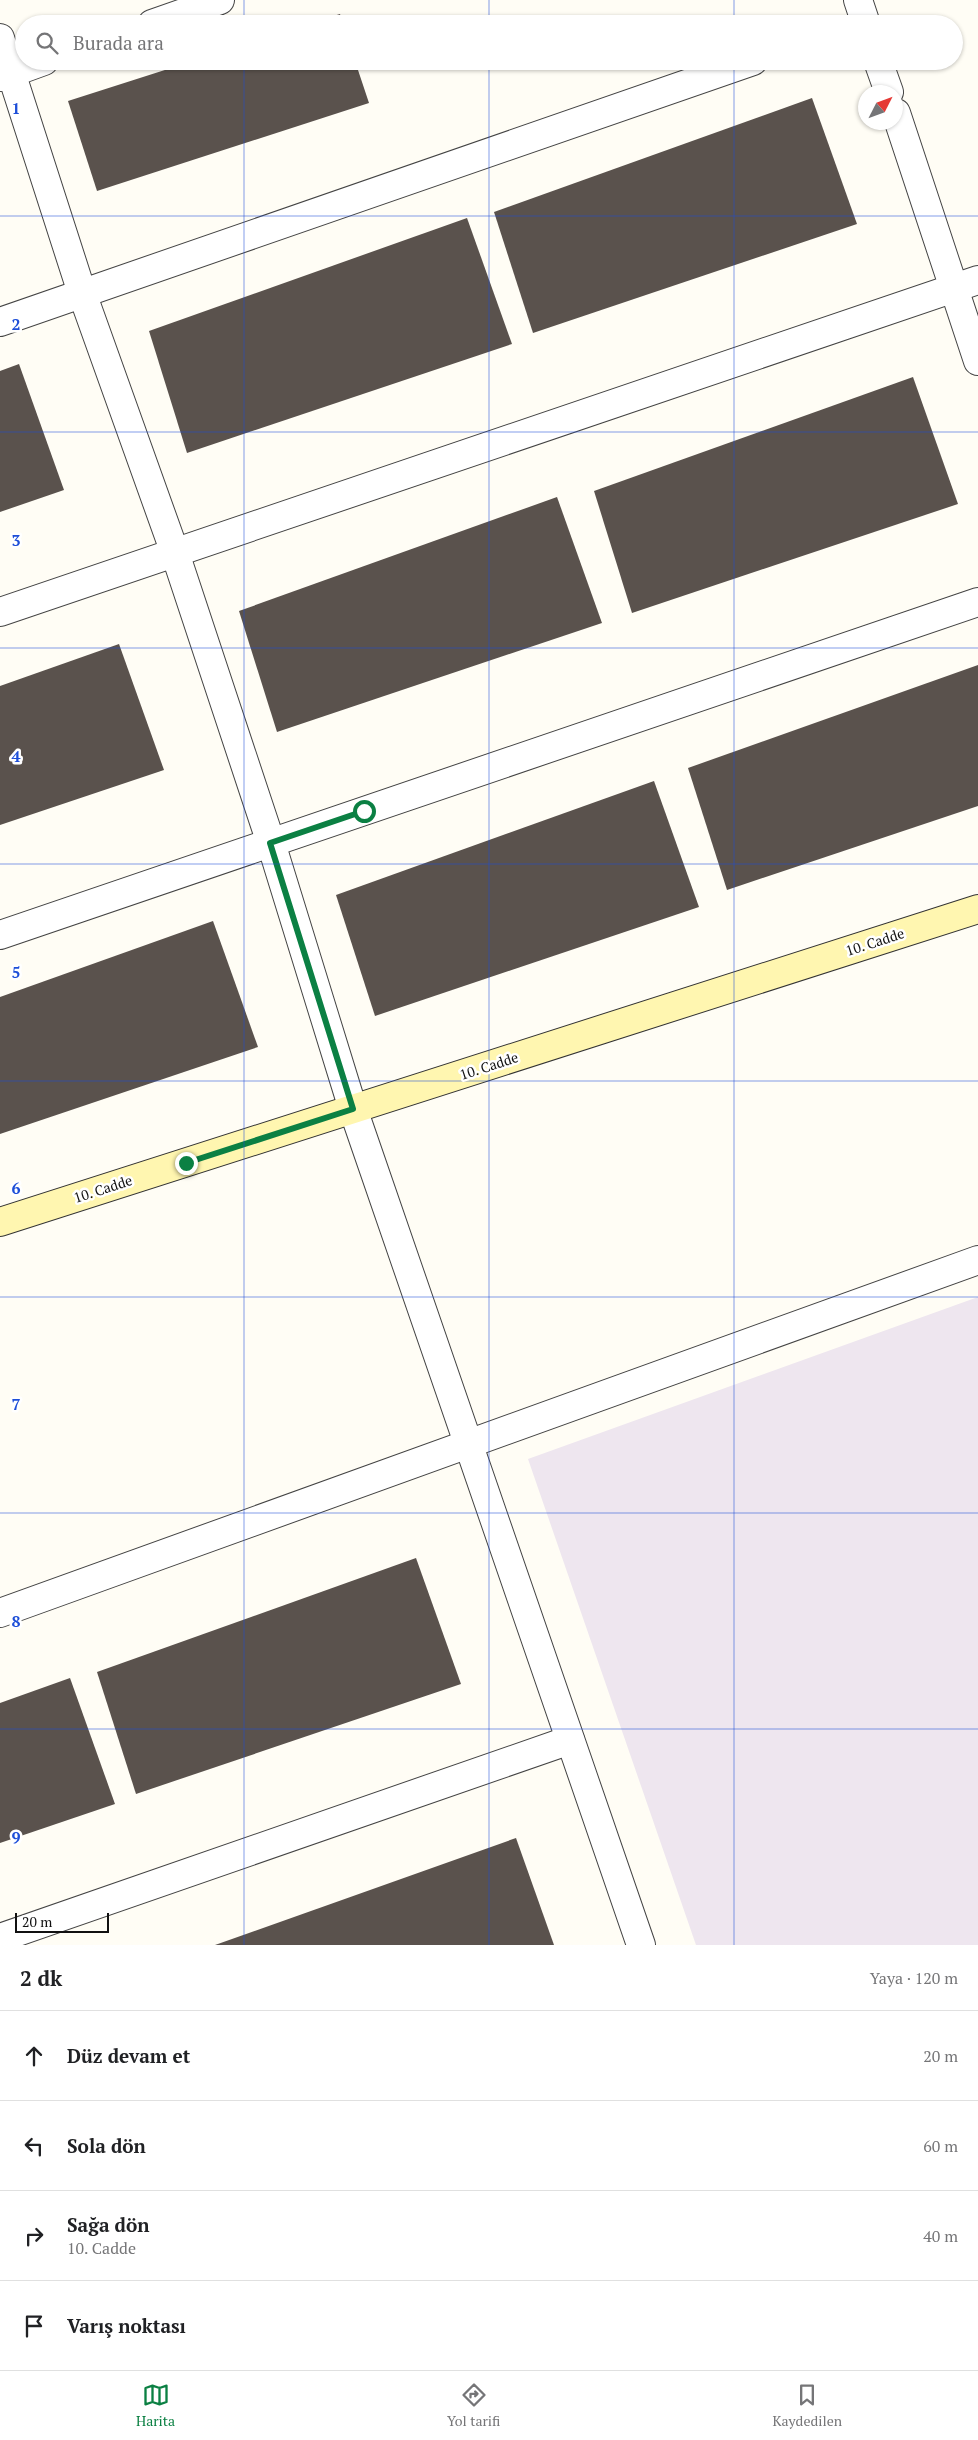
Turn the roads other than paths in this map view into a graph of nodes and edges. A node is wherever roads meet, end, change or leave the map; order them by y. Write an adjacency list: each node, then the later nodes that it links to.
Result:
1 (220, 0): 2 (street)
2 (178, 15)
3 (0, 38): 6 (street)
4 (727, 70): 10 (street)
5 (881, 70): 7 (street)
6 (6, 74): 10 (street)
7 (887, 85)
8 (903, 130): 9 (street)
9 (966, 285): 12 (street); 13 (street)
10 (82, 293): 11 (street); 13 (street)
11 (0, 322)
12 (978, 361)
13 (174, 553): 15 (street); 16 (street)
14 (978, 602): 16 (street)
15 (0, 612)
16 (270, 843): 18 (street); 19 (street)
17 (978, 909): 19 (street, 10. Cadde)
18 (0, 935)
19 (353, 1109): 20 (street, 10. Cadde); 22 (street)
20 (0, 1222)
21 (978, 1260): 22 (street)
22 (468, 1444): 23 (street); 24 (street)
23 (0, 1613)
24 (570, 1740): 25 (street); 26 (street)
25 (0, 1938)
26 (641, 1945)

